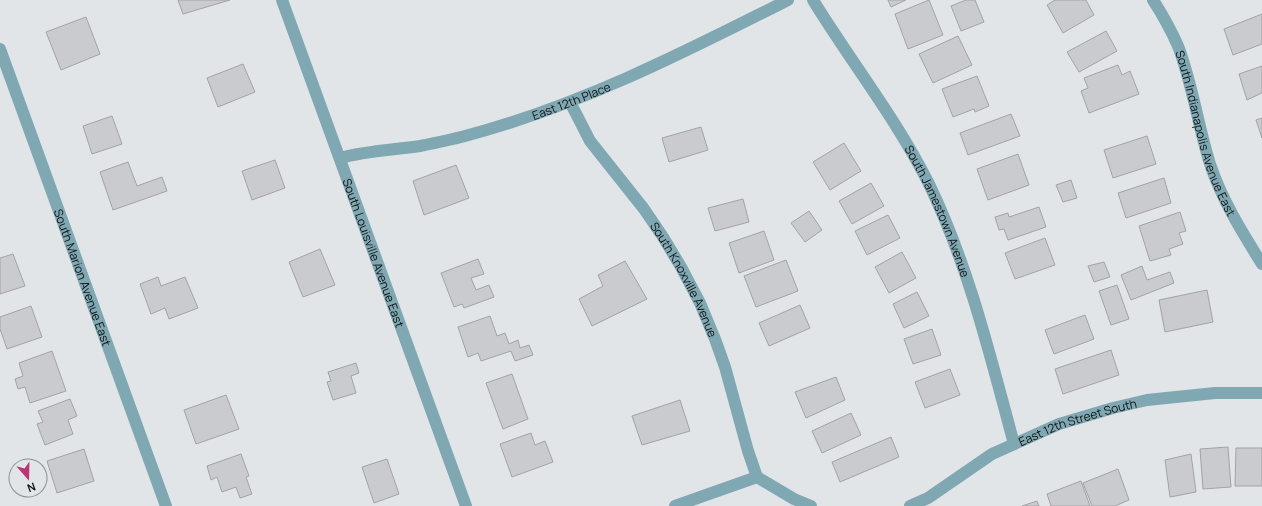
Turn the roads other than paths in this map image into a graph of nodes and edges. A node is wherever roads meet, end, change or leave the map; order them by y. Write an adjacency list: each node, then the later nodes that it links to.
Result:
1 (282, 0): 7 (street, South Louisville Avenue East)
2 (788, 0): 6 (street, East 12th Place)
3 (812, 0): 10 (street, South Jamestown Avenue)
4 (1153, 0): 8 (street, South Indianapolis Avenue East)
5 (0, 49): 12 (street, South Marion Avenue East)
6 (570, 102): 7 (street, East 12th Place); 11 (street, South Knoxville Avenue)
7 (340, 158): 13 (street, South Louisville Avenue East)
8 (1262, 264)
9 (1262, 393): 10 (street, East 12th Street South)
10 (1014, 444): 16 (street, East 12th Street South)
11 (757, 477): 14 (street); 15 (street)
12 (166, 506)
13 (466, 506)
14 (675, 506)
15 (811, 506)
16 (910, 506)

